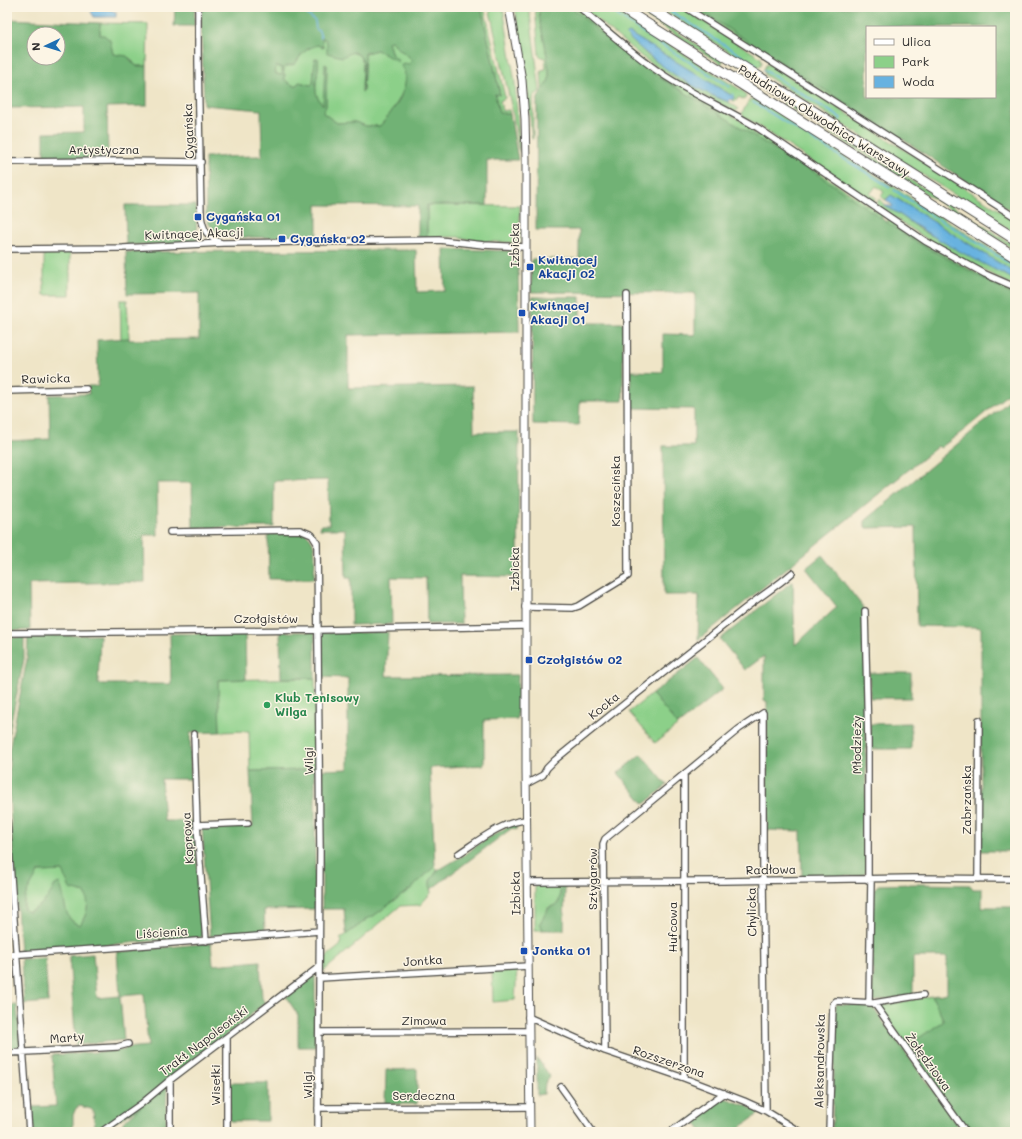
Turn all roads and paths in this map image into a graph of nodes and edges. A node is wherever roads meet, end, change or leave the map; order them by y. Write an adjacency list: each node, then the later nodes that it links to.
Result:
1 (198, 7): 8 (street, Cygańska)
2 (509, 7): 12 (street, Izbicka)
3 (579, 7): 15 (street)
4 (620, 7): 14 (highway, Południowa Obwodnica Warszawy)
5 (648, 7): 10 (highway, Południowa Obwodnica Warszawy)
6 (685, 7): 9 (street)
7 (7, 162): 8 (street, Artystyczna)
8 (201, 162): 11 (street, Cygańska)
9 (1015, 217)
10 (1015, 239)
11 (223, 243): 12 (street, Kwitnącej Akacji); 13 (street, Kwitnącej Akacji)
12 (526, 247): 21 (street, Izbicka)
13 (7, 249)
14 (1015, 257)
15 (1015, 288)
16 (627, 295): 21 (street, Koszęcińska)
17 (86, 389): 18 (street, Rawicka)
18 (7, 391)
19 (170, 532): 24 (street, Wilgi)
20 (792, 573): 30 (street, Kocka)
21 (525, 607): 23 (street, Izbicka)
22 (865, 611): 38 (street, Młodzieży)
23 (526, 626): 24 (street, Czołgistów); 30 (street, Izbicka)
24 (319, 630): 25 (street, Czołgistów); 44 (street, Wilgi)
25 (7, 633)
26 (763, 712): 29 (street, Sztygarów); 42 (street, Chylicka)
27 (979, 720): 39 (street, Zabrzańska)
28 (194, 734): 34 (street, Koprowa)
29 (684, 776): 40 (street, Sztygarów); 41 (street, Hufcowa)
30 (526, 784): 31 (street, Izbicka)
31 (526, 820): 35 (street); 43 (street, Izbicka)
32 (7, 821): 36 (street)
33 (248, 823): 34 (street)
34 (197, 825): 45 (street, Koprowa)
35 (458, 854)
36 (8, 859): 46 (street)
37 (1015, 879): 39 (street, Radłowa)
38 (869, 880): 39 (street, Radłowa); 42 (street, Radłowa); 52 (street, Młodzieży)
39 (978, 880)
40 (603, 881): 41 (street, Radłowa); 43 (street, Radłowa); 58 (street, Sztygarów)
41 (684, 881): 42 (street, Radłowa); 61 (street, Hufcowa)
42 (763, 881): 67 (street, Chylicka)
43 (527, 882): 48 (street, Izbicka)
44 (319, 931): 45 (street, Liścienia); 49 (street, Wilgi)
45 (206, 941): 46 (street, Liścienia)
46 (16, 954): 47 (street, Liścienia); 59 (street)
47 (7, 955)
48 (528, 966): 50 (street, Jontka); 53 (street, Izbicka)
49 (319, 967): 50 (street, Wilgi); 56 (street, Trakt Napoleoński)
50 (320, 978): 55 (street, Wilgi)
51 (923, 995): 52 (street, Aleksandrowska)
52 (871, 1003): 77 (street, Aleksandrowska); 78 (street, Żołędziowa)
53 (528, 1017): 54 (street, Izbicka); 58 (street, Rozszerzona)
54 (529, 1031): 55 (street, Zimowa); 65 (street, Izbicka)
55 (319, 1032): 66 (street, Wilgi)
56 (227, 1038): 62 (street, Trakt Napoleoński); 71 (street, Wisełki)
57 (128, 1044): 59 (street, Marty)
58 (605, 1050): 61 (street, Rozszerzona)
59 (24, 1052): 60 (street, Marty); 68 (street)
60 (7, 1053)
61 (684, 1078): 64 (street, Rozszerzona)
62 (170, 1080): 69 (street, Trakt Napoleoński); 70 (street)
63 (561, 1087): 74 (street)
64 (724, 1093): 67 (street, Rozszerzona); 75 (street)
65 (530, 1107): 66 (street, Serdeczna); 73 (street, Izbicka)
66 (318, 1108): 72 (street, Wilgi)
67 (766, 1111): 76 (street, Rozszerzona)
68 (29, 1132)
69 (101, 1132)
70 (170, 1132)
71 (227, 1132)
72 (318, 1132)
73 (530, 1132)
74 (593, 1132)
75 (670, 1132)
76 (800, 1132)
77 (829, 1132)
78 (966, 1132)

